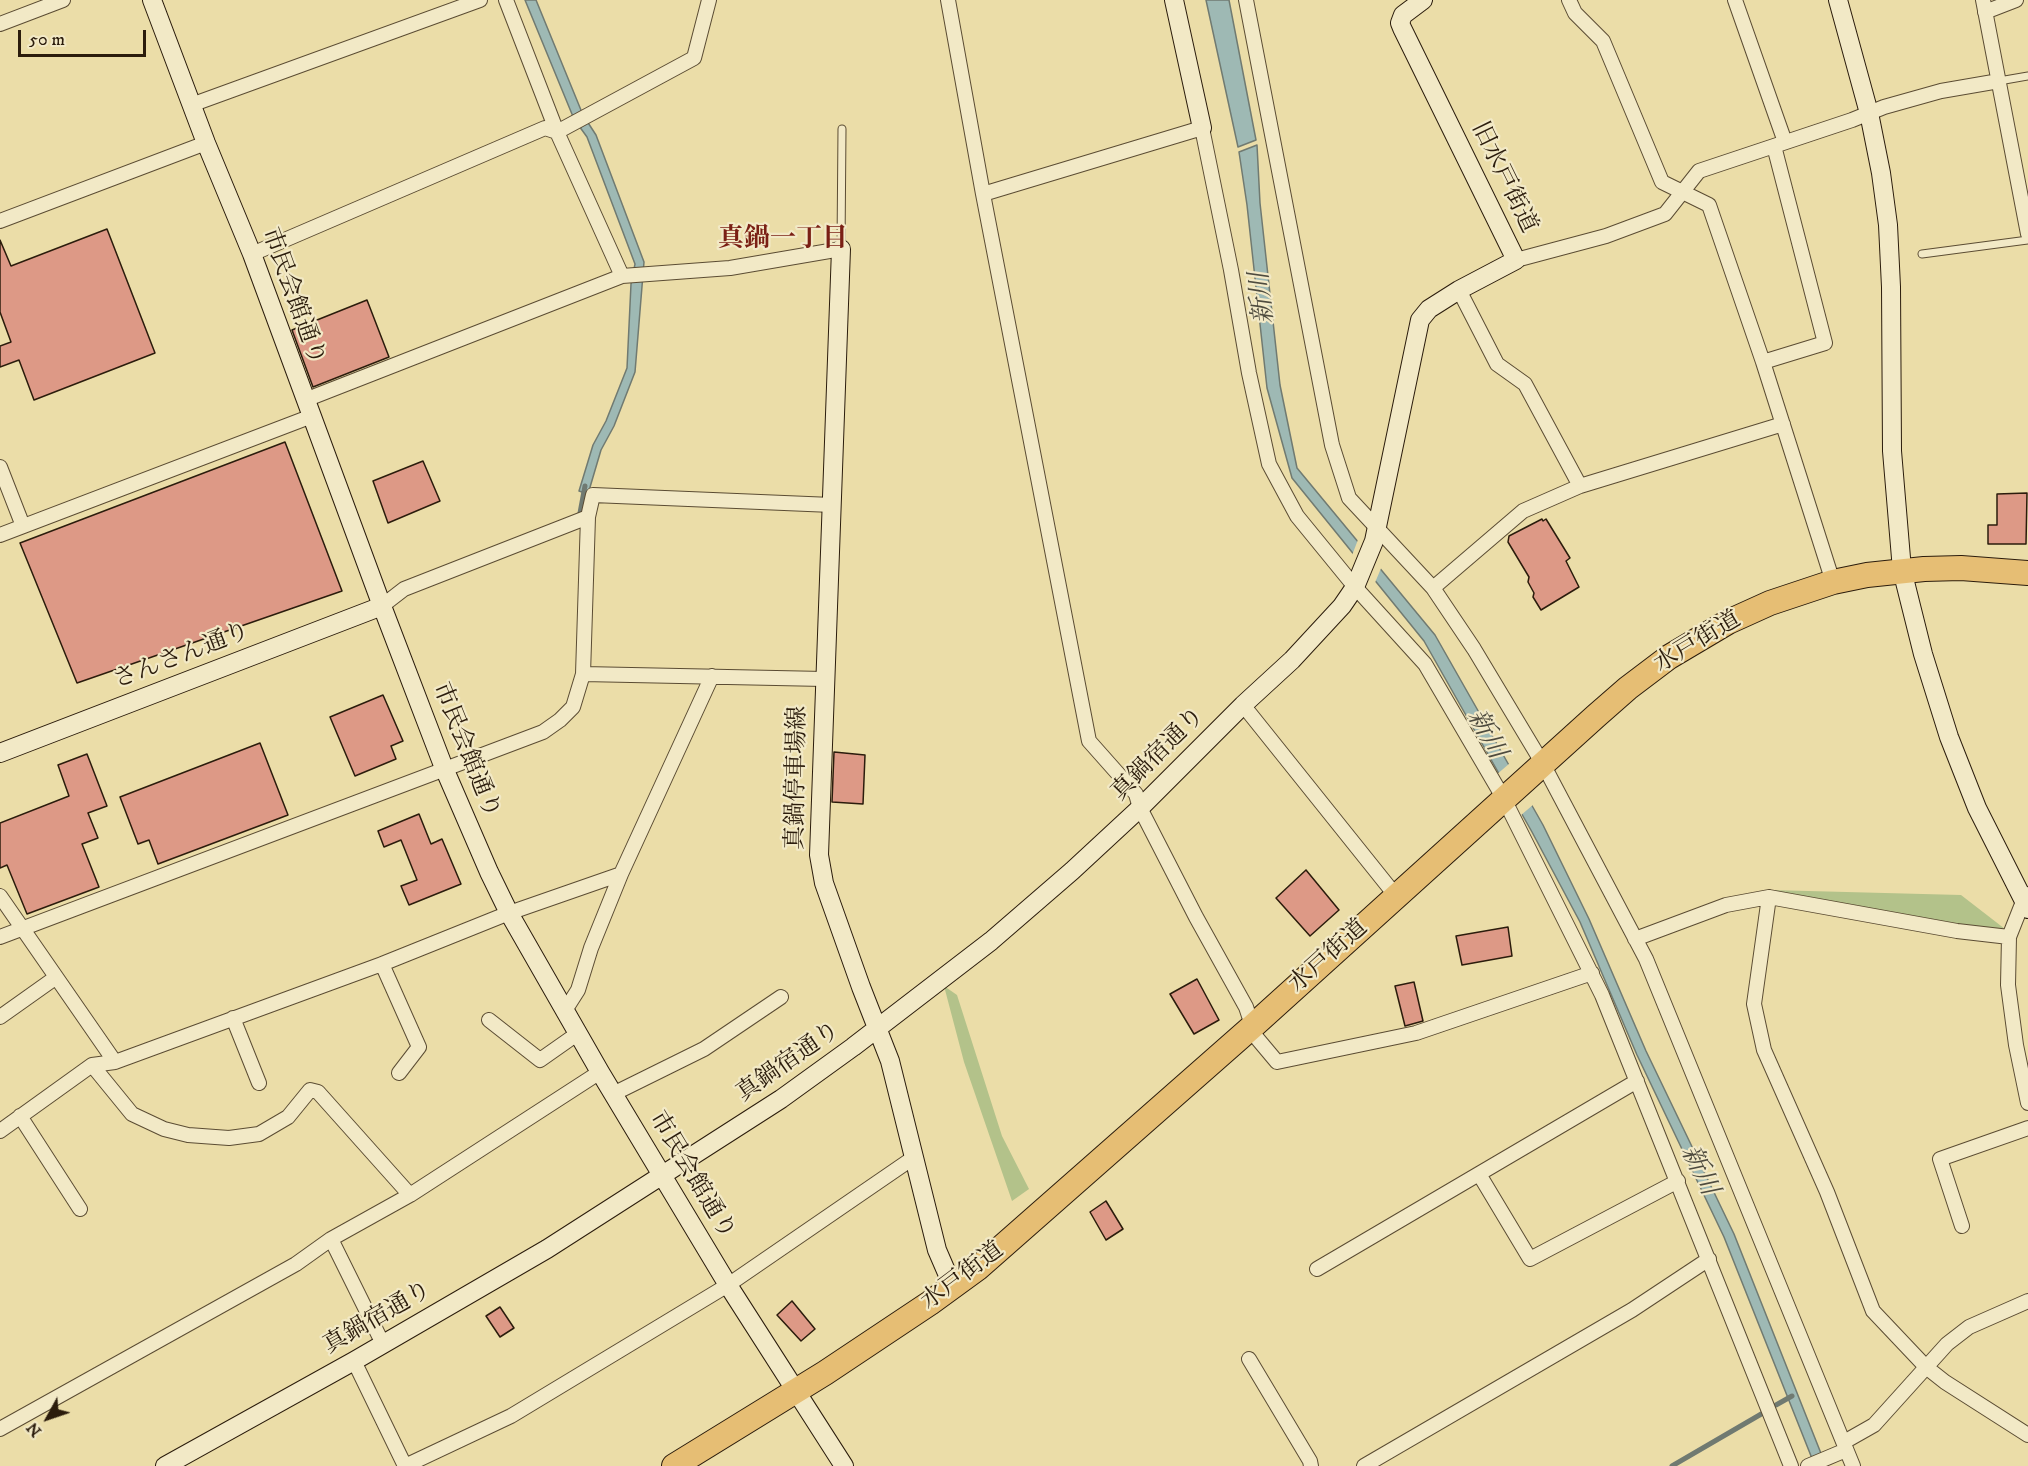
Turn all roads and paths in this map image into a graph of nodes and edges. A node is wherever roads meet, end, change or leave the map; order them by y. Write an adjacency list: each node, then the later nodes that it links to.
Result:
1 (63, 0): 15 (street)
2 (152, 0): 18 (street, 市民会館通り)
3 (480, 0): 18 (street)
4 (506, 0): 22 (street)
5 (709, 0): 22 (street)
6 (948, 0): 26 (street)
7 (1174, 0): 20 (street)
8 (1246, 0): 46 (street)
9 (1423, 0): 34 (street, 旧水戸街道)
10 (1569, 0): 25 (street)
11 (1735, 0): 24 (street)
12 (1838, 0): 19 (street)
13 (2016, 0): 14 (street)
14 (1984, 6): 17 (street)
15 (0, 24)
16 (2028, 76): 17 (lane)
17 (1999, 81): 19 (street); 27 (street)
18 (191, 105): 23 (street, 市民会館通り)
19 (1869, 113): 24 (street); 47 (street)
20 (1202, 128): 26 (street); 49 (street)
21 (842, 129): 31 (lane)
22 (557, 132): 33 (street); 35 (street)
23 (206, 143): 28 (street); 33 (street, 市民会館通り)
24 (1779, 144): 25 (street); 37 (street)
25 (1684, 192): 34 (street); 37 (street)
26 (983, 194): 61 (street)
27 (2025, 200): 29 (street)
28 (0, 221)
29 (2028, 234)
30 (2028, 240): 32 (lane)
31 (841, 249): 35 (street); 42 (street, 真鍋停車場線)
32 (1922, 254)
33 (252, 255): 38 (street, 市民会館通り)
34 (1516, 260): 36 (street, 旧水戸街道)
35 (622, 276): 38 (street)
36 (1459, 290): 41 (street); 46 (street, 旧水戸街道)
37 (1763, 362): 39 (street)
38 (308, 408): 44 (street); 52 (street, 市民会館通り)
39 (1783, 424): 41 (street); 50 (street)
40 (0, 467): 44 (street)
41 (1580, 486): 51 (street)
42 (832, 505): 43 (street); 55 (street, 真鍋停車場線)
43 (588, 517): 52 (street); 53 (street)
44 (23, 526): 45 (street)
45 (0, 535)
46 (1375, 535): 49 (street, 旧水戸街道); 51 (street)
47 (1902, 570): 48 (highway, 水戸街道); 50 (highway, 水戸街道); 66 (street)
48 (2028, 573)
49 (1358, 580): 56 (street, 真鍋宿通り); 60 (street)
50 (1833, 582): 58 (highway, 水戸街道)
51 (1433, 588): 58 (street)
52 (382, 606): 57 (street, さんさん通り); 59 (street, 市民会館通り)
53 (583, 674): 54 (street); 59 (street)
54 (712, 676): 55 (street); 62 (street)
55 (824, 679): 81 (street, 真鍋停車場線)
56 (1243, 705): 61 (street, 真鍋宿通り); 64 (street)
57 (0, 753)
58 (1540, 767): 60 (highway, 水戸街道); 71 (street)
59 (444, 768): 67 (street, 市民会館通り); 68 (street)
60 (1506, 797): 64 (highway, 水戸街道); 73 (street)
61 (1140, 808): 80 (street); 81 (street, 真鍋宿通り)
62 (621, 874): 67 (street); 76 (street)
63 (0, 896): 68 (street)
64 (1396, 896): 80 (highway, 水戸街道)
65 (1769, 897): 70 (street); 71 (street); 110 (street)
66 (2026, 900): 70 (street)
67 (509, 913): 72 (street); 76 (street, 市民会館通り)
68 (21, 928): 69 (street); 74 (street)
69 (0, 937)
70 (2009, 937): 90 (street)
71 (1635, 939): 114 (street)
72 (381, 964): 78 (street); 86 (street)
73 (1592, 974): 80 (street); 87 (street)
74 (56, 978): 77 (street); 83 (street)
75 (781, 997): 89 (street)
76 (564, 1012): 82 (street, 市民会館通り)
77 (0, 1017)
78 (233, 1018): 83 (street); 88 (street)
79 (489, 1020): 82 (street)
80 (1253, 1026): 105 (highway, 水戸街道)
81 (878, 1029): 94 (street, 真鍋停車場線); 96 (street, 真鍋宿通り)
82 (577, 1034): 85 (street, 市民会館通り)
83 (115, 1062): 84 (street)
84 (92, 1065): 91 (street); 98 (street)
85 (600, 1072): 89 (street, 市民会館通り); 98 (street)
86 (399, 1073)
87 (1637, 1081): 95 (street); 97 (street)
88 (259, 1083)
89 (613, 1094): 96 (street, 市民会館通り)
90 (2028, 1103)
91 (20, 1116): 93 (street); 99 (street)
92 (2028, 1128): 100 (street)
93 (0, 1131)
94 (913, 1158): 104 (street); 105 (street, 真鍋停車場線)
95 (1479, 1174): 97 (street); 103 (street)
96 (663, 1176): 104 (street, 市民会館通り); 107 (street, 真鍋宿通り)
97 (1678, 1181): 102 (street)
98 (410, 1195): 101 (street)
99 (80, 1209)
100 (1962, 1226)
101 (331, 1239): 107 (street); 112 (street)
102 (1709, 1259): 120 (street); 121 (street)
103 (1317, 1269)
104 (728, 1285): 111 (street, 市民会館通り); 116 (street)
105 (953, 1287): 111 (highway, 水戸街道)
106 (2028, 1301): 110 (street)
107 (383, 1344): 109 (street, 真鍋宿通り)
108 (1249, 1359): 119 (street)
109 (354, 1361): 115 (street, 真鍋宿通り); 116 (street)
110 (1926, 1367): 113 (street); 114 (street)
111 (795, 1391): 117 (highway, 水戸街道); 118 (street, 市民会館通り)
112 (0, 1429)
113 (2028, 1435)
114 (1842, 1449): 122 (street); 123 (street)
115 (165, 1466)
116 (405, 1466)
117 (674, 1466)
118 (844, 1466)
119 (1311, 1466)
120 (1364, 1466)
121 (1791, 1466)
122 (1808, 1466)
123 (1853, 1466)

